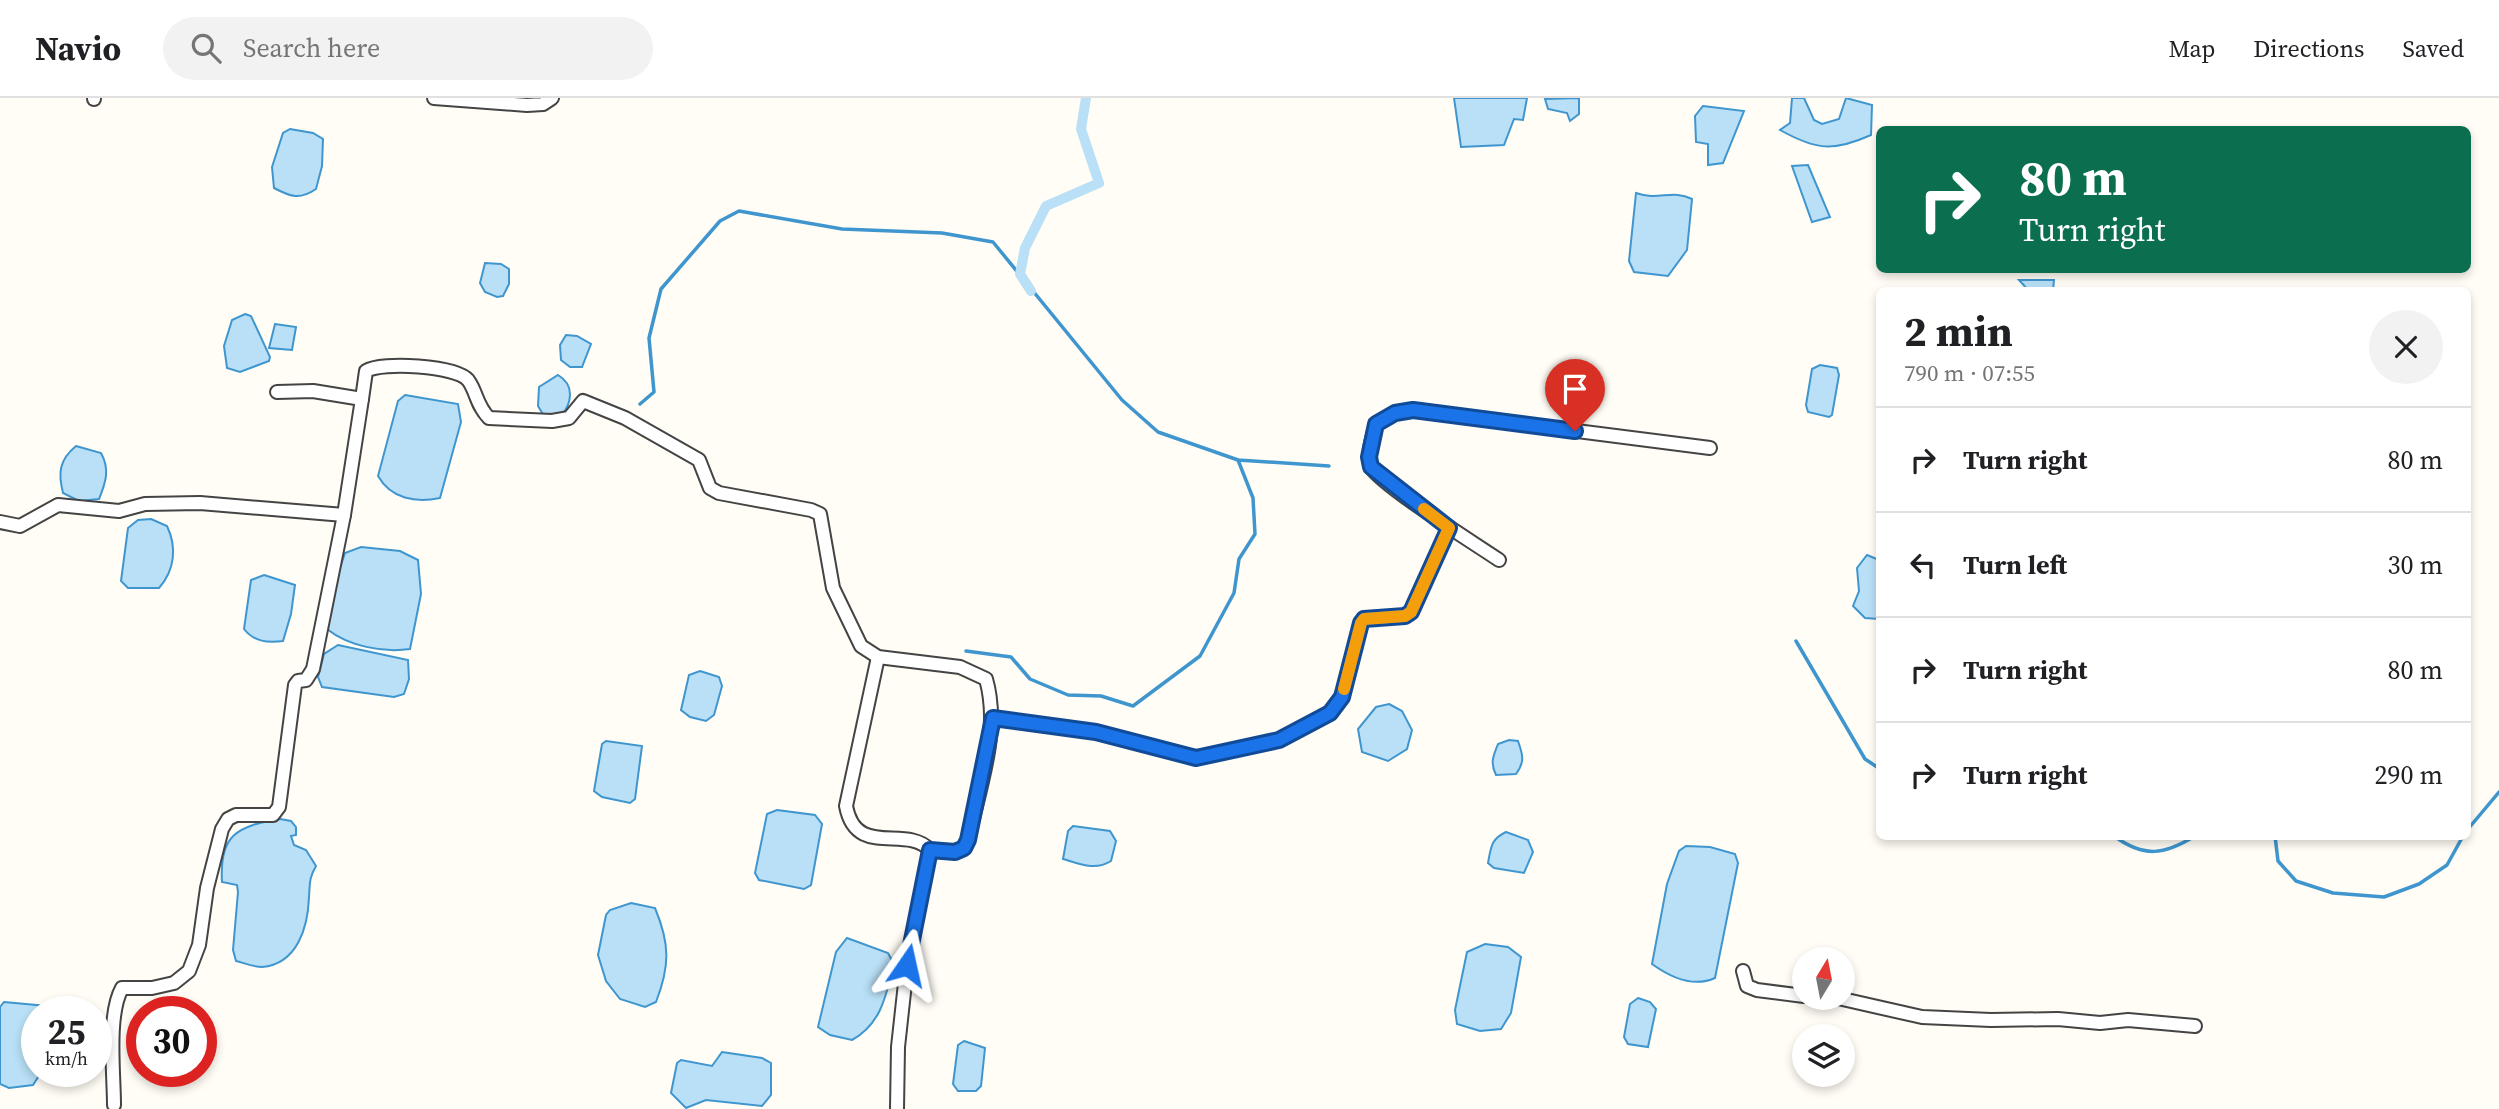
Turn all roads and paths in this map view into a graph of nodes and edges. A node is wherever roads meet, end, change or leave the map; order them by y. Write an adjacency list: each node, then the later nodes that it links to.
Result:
1 (434, 98): 2 (street)
2 (552, 98)
3 (277, 392): 4 (street)
4 (362, 398): 6 (street); 10 (street)
5 (1710, 448): 8 (street)
6 (344, 515): 7 (street); 17 (street)
7 (0, 522)
8 (1449, 528): 9 (street); 11 (street)
9 (1499, 560)
10 (878, 657): 11 (street); 12 (street)
11 (993, 718): 12 (street)
12 (930, 850): 18 (street)
13 (1744, 971): 14 (street)
14 (1792, 994)
15 (1855, 1002): 16 (street)
16 (2195, 1026)
17 (114, 1105)
18 (897, 1109)

